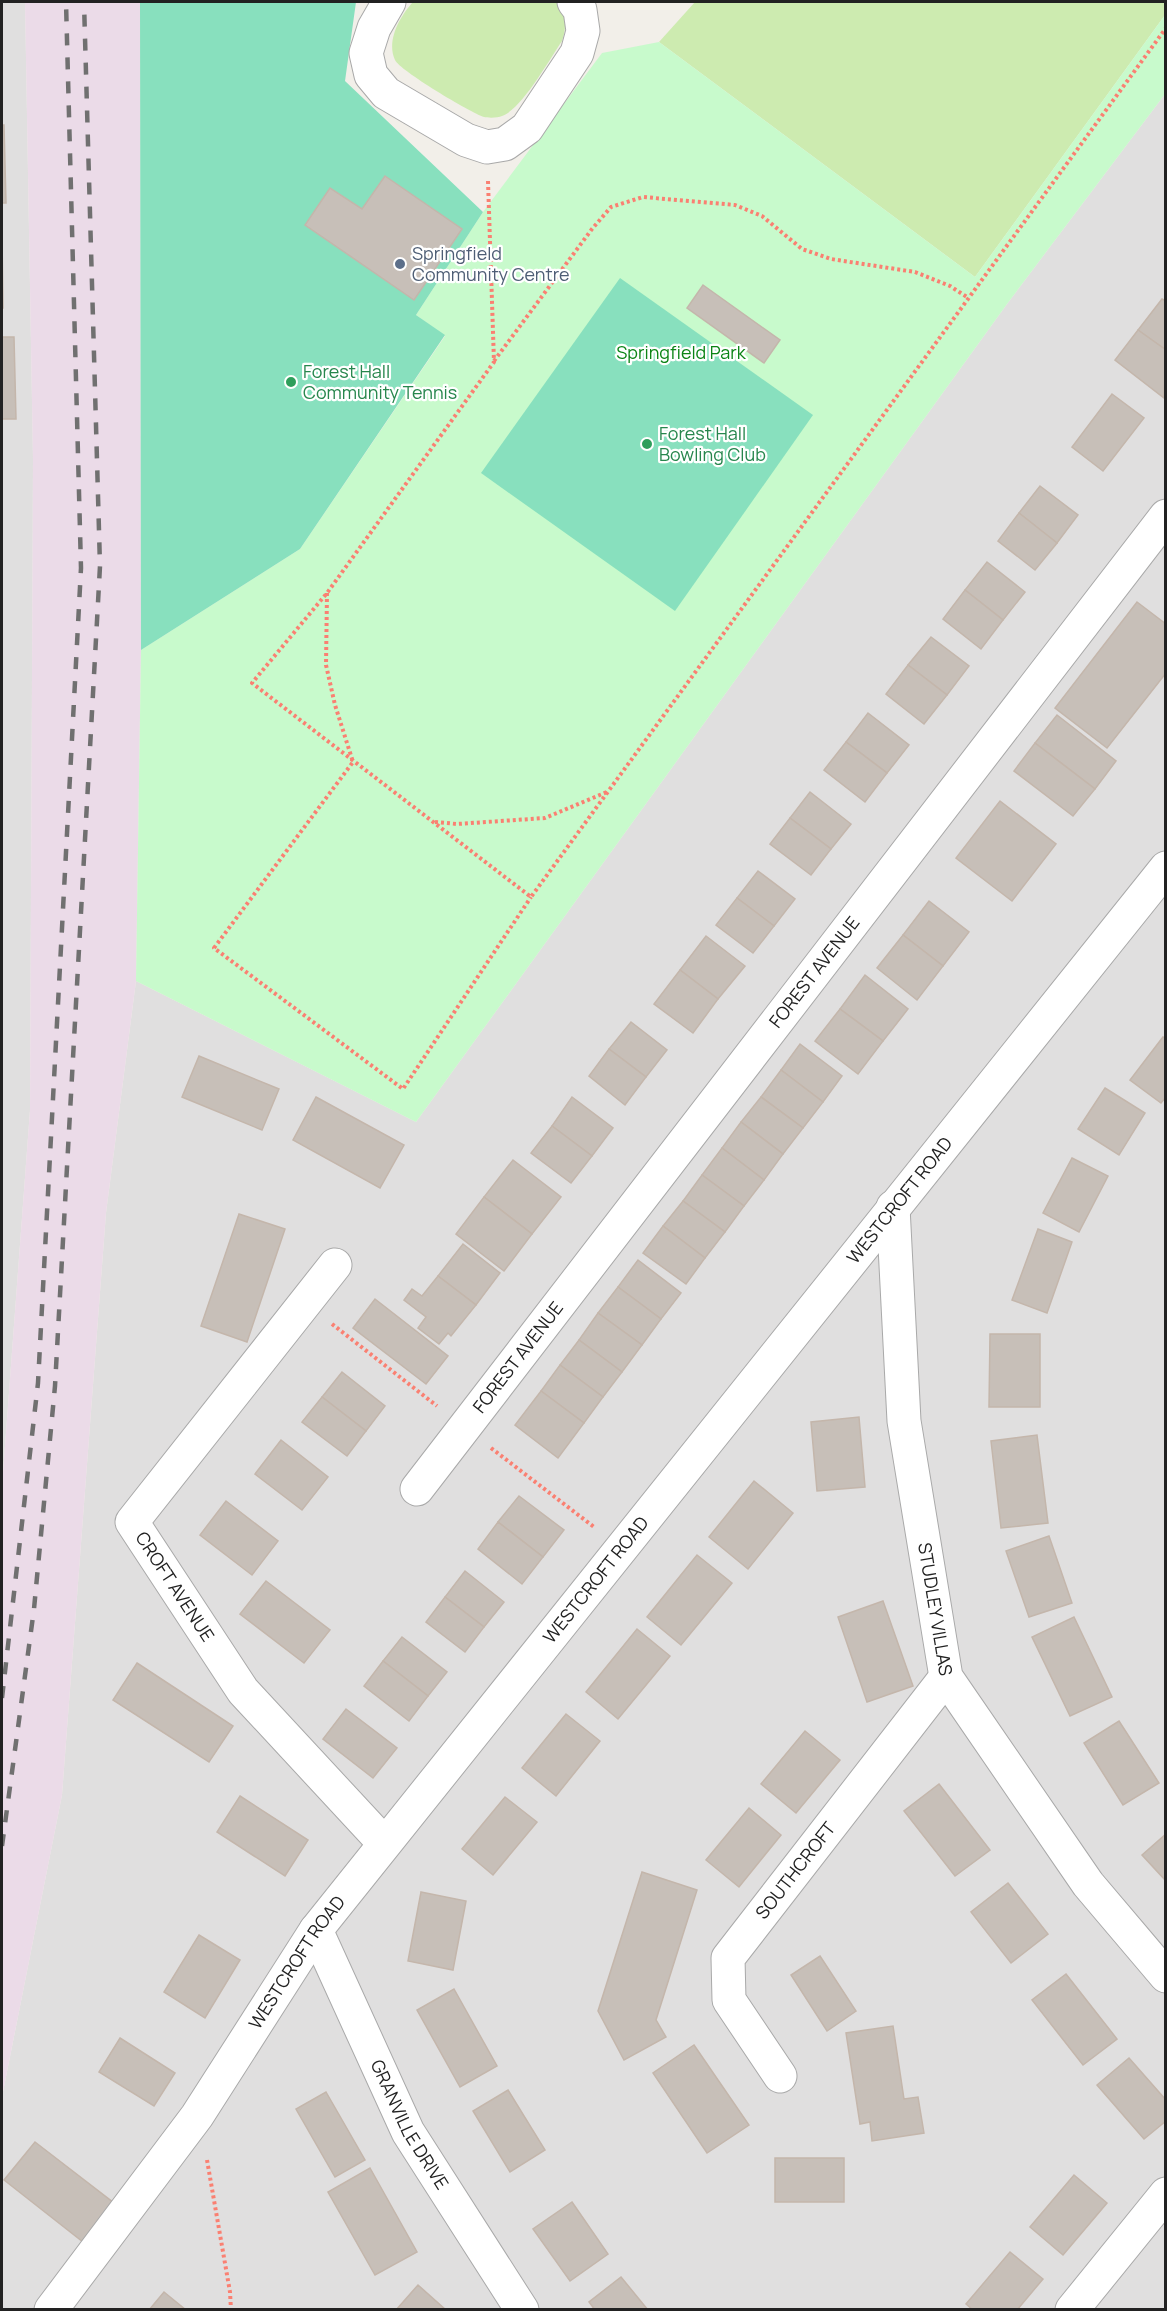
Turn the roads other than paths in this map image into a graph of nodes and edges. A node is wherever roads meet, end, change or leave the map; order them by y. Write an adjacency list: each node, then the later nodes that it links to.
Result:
1 (389, 2): 2 (street)
2 (574, 2)
3 (1166, 516): 7 (street, FOREST AVENUE)
4 (1166, 868): 5 (street, WESTCROFT ROAD)
5 (893, 1208): 8 (street, STUDLEY VILLAS); 9 (street, WESTCROFT ROAD)
6 (335, 1265): 9 (street, CROFT AVENUE)
7 (417, 1489)
8 (946, 1677): 11 (street, STUDLEY VILLAS); 12 (street, SOUTHCROFT)
9 (384, 1843): 10 (street, WESTCROFT ROAD)
10 (316, 1930): 14 (street, WESTCROFT ROAD); 15 (street, GRANVILLE DRIVE)
11 (1166, 1976)
12 (780, 2076)
13 (1166, 2194): 16 (street)
14 (51, 2310)
15 (522, 2310)
16 (1072, 2310)

